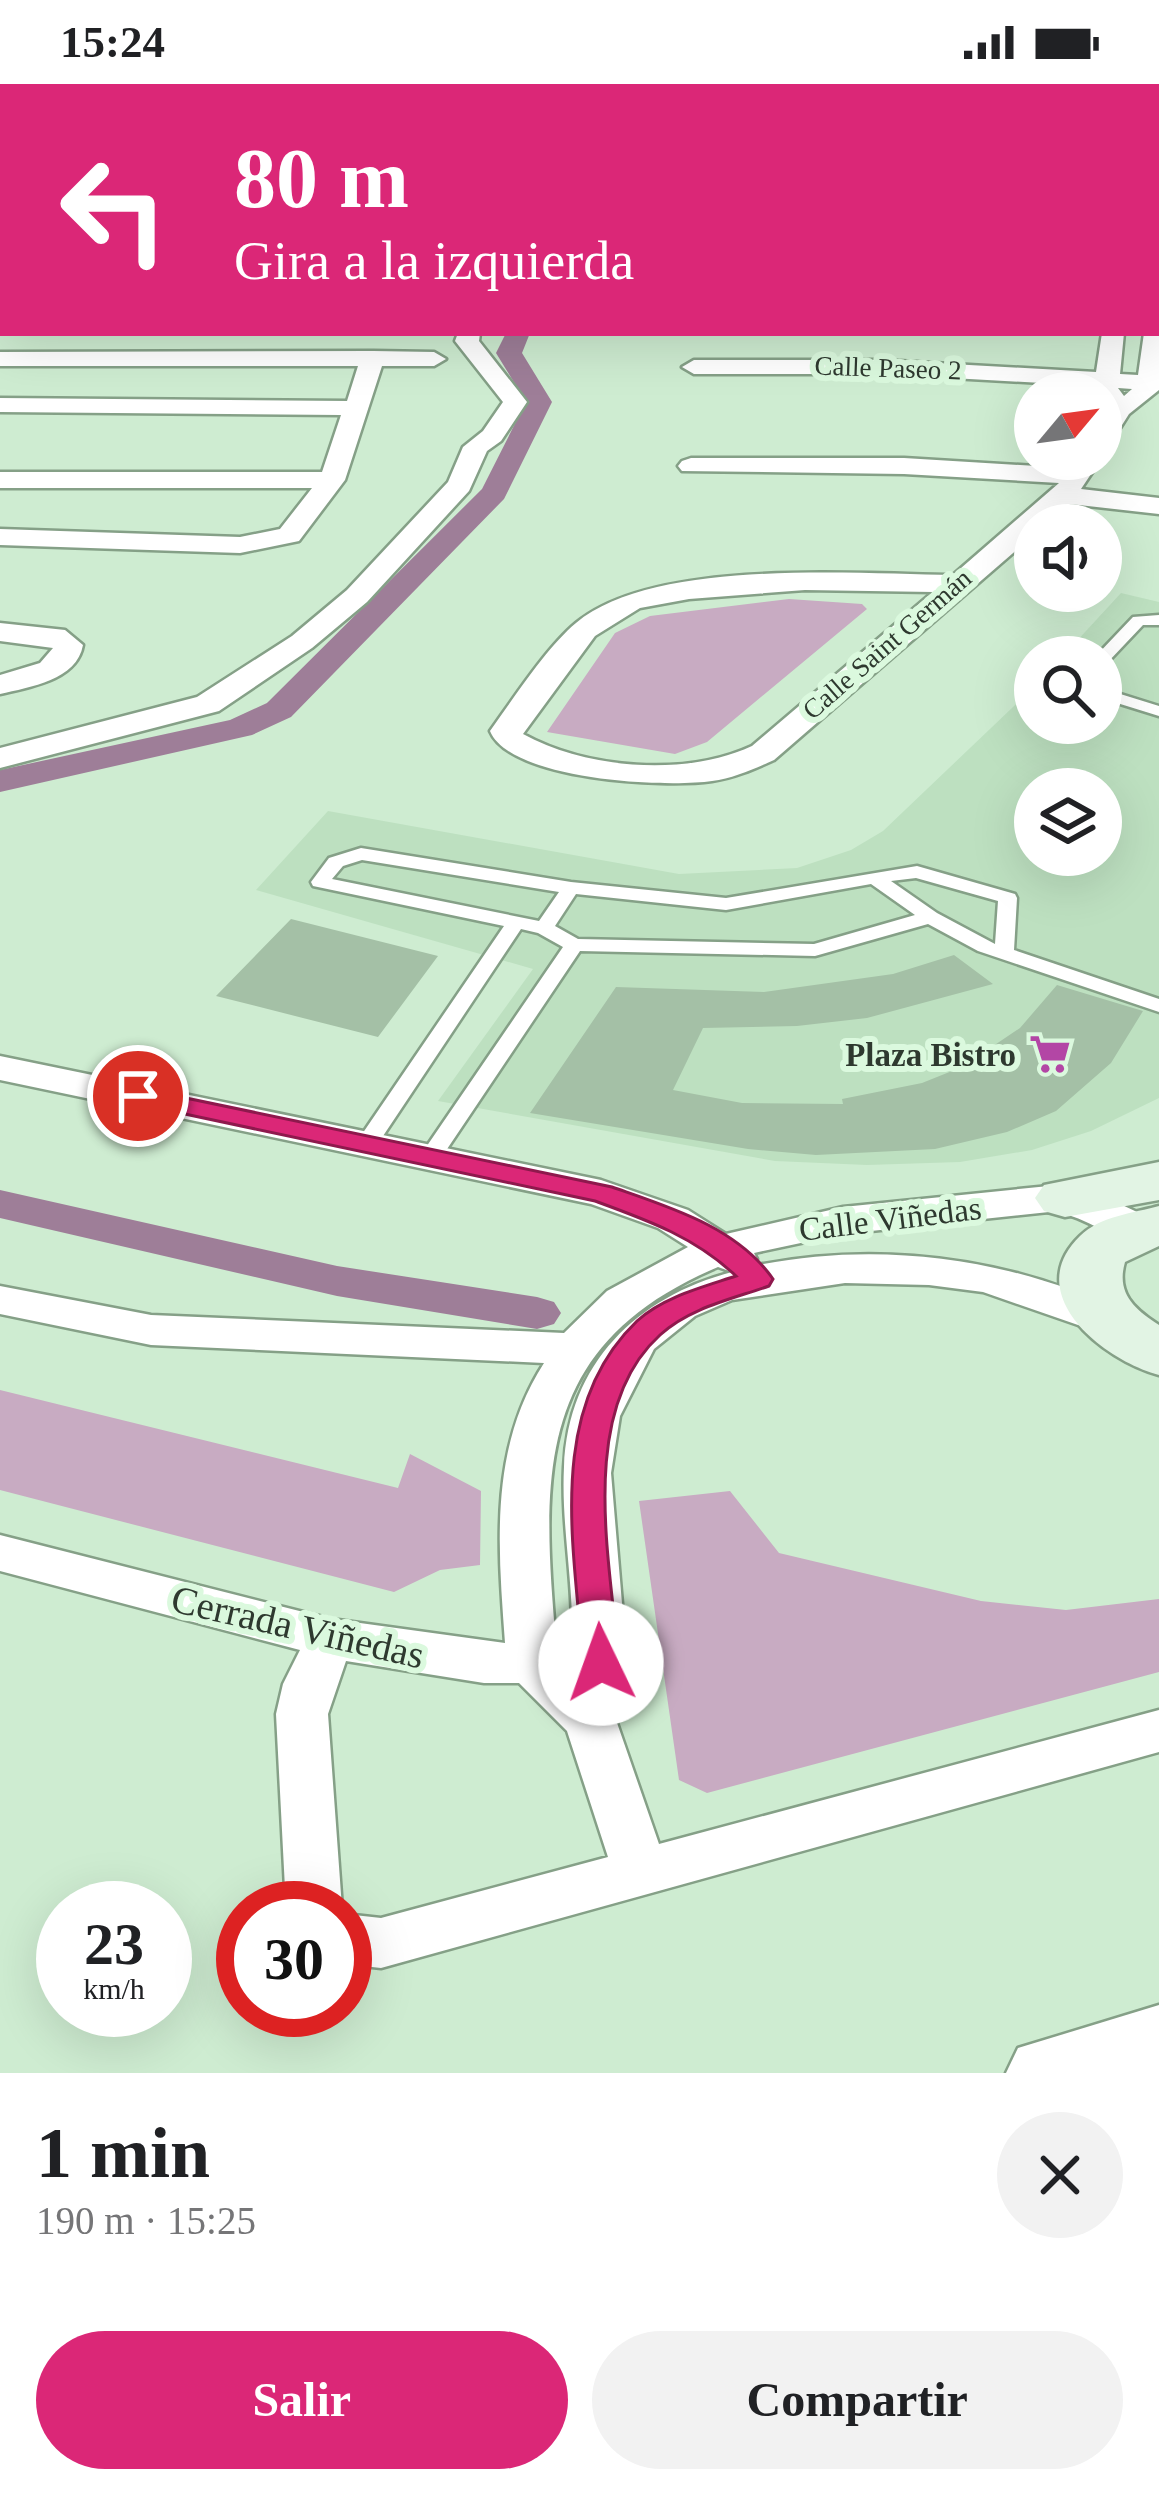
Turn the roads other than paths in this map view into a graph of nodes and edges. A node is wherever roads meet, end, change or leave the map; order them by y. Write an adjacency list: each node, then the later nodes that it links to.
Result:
1 (468, 336): 26 (street)
2 (1114, 336): 8 (street)
3 (1154, 336): 8 (street)
4 (373, 358): 5 (street); 6 (street); 10 (street)
5 (0, 359)
6 (434, 359)
7 (694, 367): 8 (street, Calle Paseo 2)
8 (1128, 390)
9 (0, 405): 10 (street)
10 (356, 408): 14 (street)
11 (691, 466): 12 (street)
12 (1014, 473)
13 (0, 480): 14 (street)
14 (332, 480): 18 (street)
15 (1073, 480): 19 (street, Calle Saint Germán)
16 (1085, 480): 17 (street)
17 (1159, 506)
18 (0, 537)
19 (955, 584): 19 (street, Calle Saint Germán)
20 (1159, 620): 22 (lane)
21 (0, 632): 23 (street)
22 (1122, 638)
23 (0, 685)
24 (1122, 700): 25 (lane)
25 (1159, 711)
26 (0, 758)
27 (874, 878): 28 (lane); 29 (lane); 33 (lane)
28 (571, 888): 30 (lane); 31 (lane)
29 (930, 917): 32 (lane); 33 (lane)
30 (515, 922): 31 (lane); 36 (lane)
31 (544, 928): 32 (lane)
32 (574, 945): 37 (lane)
33 (1004, 953): 34 (lane)
34 (1158, 1007)
35 (0, 1068): 36 (street)
36 (367, 1143): 37 (street)
37 (430, 1156): 40 (street)
38 (1064, 1198): 39 (main road); 40 (street, Calle Viñedas)
39 (1152, 1212): 43 (main road)
40 (724, 1248): 41 (street); 44 (street, Calle Viñedas)
41 (758, 1279): 43 (street, Calle Viñedas); 46 (street, Calle Viñedas)
42 (0, 1300): 44 (street)
43 (1145, 1345)
44 (574, 1349): 45 (street, Calle Viñedas)
45 (530, 1440): 46 (street); 50 (street, Calle Viñedas)
46 (589, 1451): 49 (street, Calle Viñedas)
47 (0, 1553): 48 (street, Cerrada Viñedas)
48 (331, 1639): 50 (street, Cerrada Viñedas); 54 (street)
49 (601, 1663): 50 (street, Cerrada Viñedas); 51 (street, Calle Viñedas)
50 (532, 1664): 51 (street, Calle Viñedas)
51 (590, 1720): 53 (street, Calle Viñedas)
52 (1159, 1731): 53 (street)
53 (640, 1870): 55 (street)
54 (312, 1881)
55 (372, 1942)
56 (1159, 2040): 57 (street)
57 (1046, 2073)

